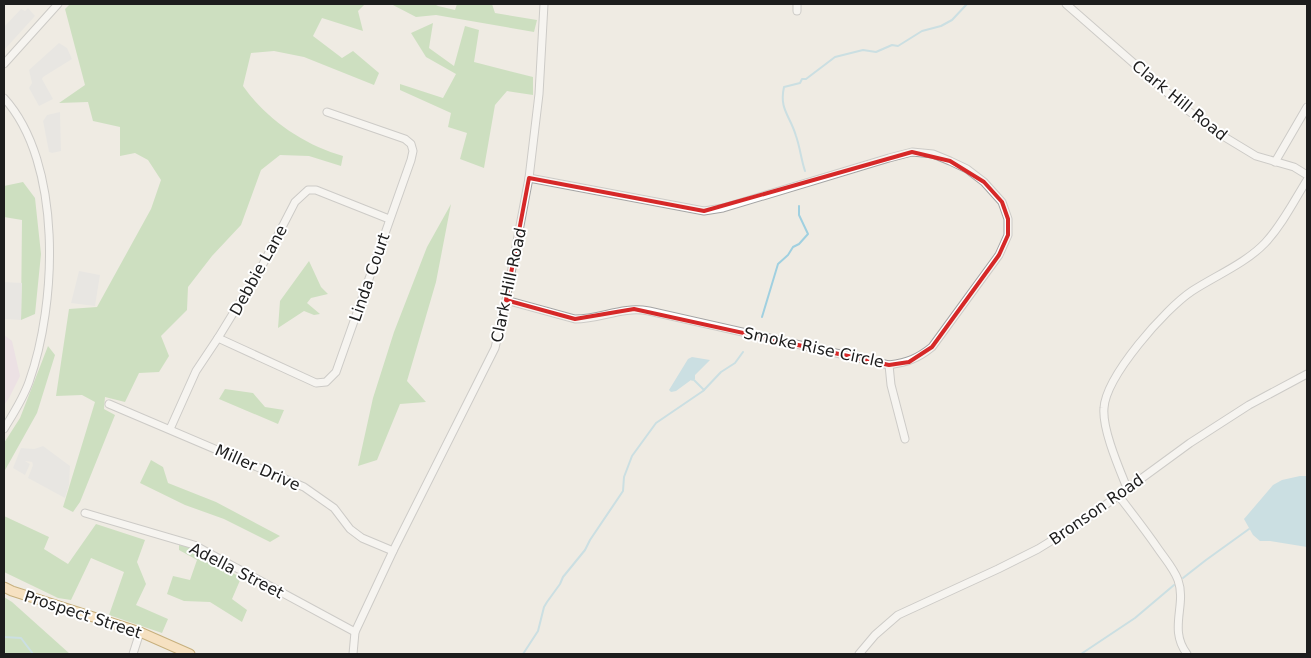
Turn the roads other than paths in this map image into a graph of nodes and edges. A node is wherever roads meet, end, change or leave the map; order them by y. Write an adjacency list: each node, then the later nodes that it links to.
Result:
1 (58, 4): 4 (street)
2 (544, 4): 10 (street, Clark Hill Road)
3 (1066, 4): 8 (street, Clark Hill Road)
4 (4, 64)
5 (4, 98): 18 (street)
6 (1307, 107): 8 (street)
7 (327, 112): 12 (street, Linda Court)
8 (1275, 162): 9 (street, Clark Hill Road)
9 (1307, 175)
10 (530, 178): 13 (street, Clark Hill Road); 15 (street, Smoke Rise Circle)
11 (1307, 180): 21 (street)
12 (389, 218): 14 (street, Debbie Lane); 14 (street, Linda Court)
13 (506, 300): 15 (street, Smoke Rise Circle); 24 (street, Clark Hill Road)
14 (218, 338): 19 (street, Debbie Lane)
15 (889, 365): 20 (street)
16 (1307, 374): 21 (street, Bronson Road)
17 (109, 404): 19 (street, Miller Drive)
18 (4, 429)
19 (170, 429): 24 (street, Miller Drive)
20 (905, 439)
21 (1127, 488): 22 (street, Bronson Road)
22 (1118, 494): 31 (street, Bronson Road); 32 (street)
23 (85, 513): 27 (street, Adella Street)
24 (393, 551): 27 (street, Clark Hill Road)
25 (4, 587): 26 (main road, Prospect Street)
26 (140, 632): 28 (street); 29 (main road, Prospect Street)
27 (355, 632): 30 (street, Clark Hill Road)
28 (133, 654)
29 (190, 654)
30 (353, 654)
31 (858, 654)
32 (1186, 654)

